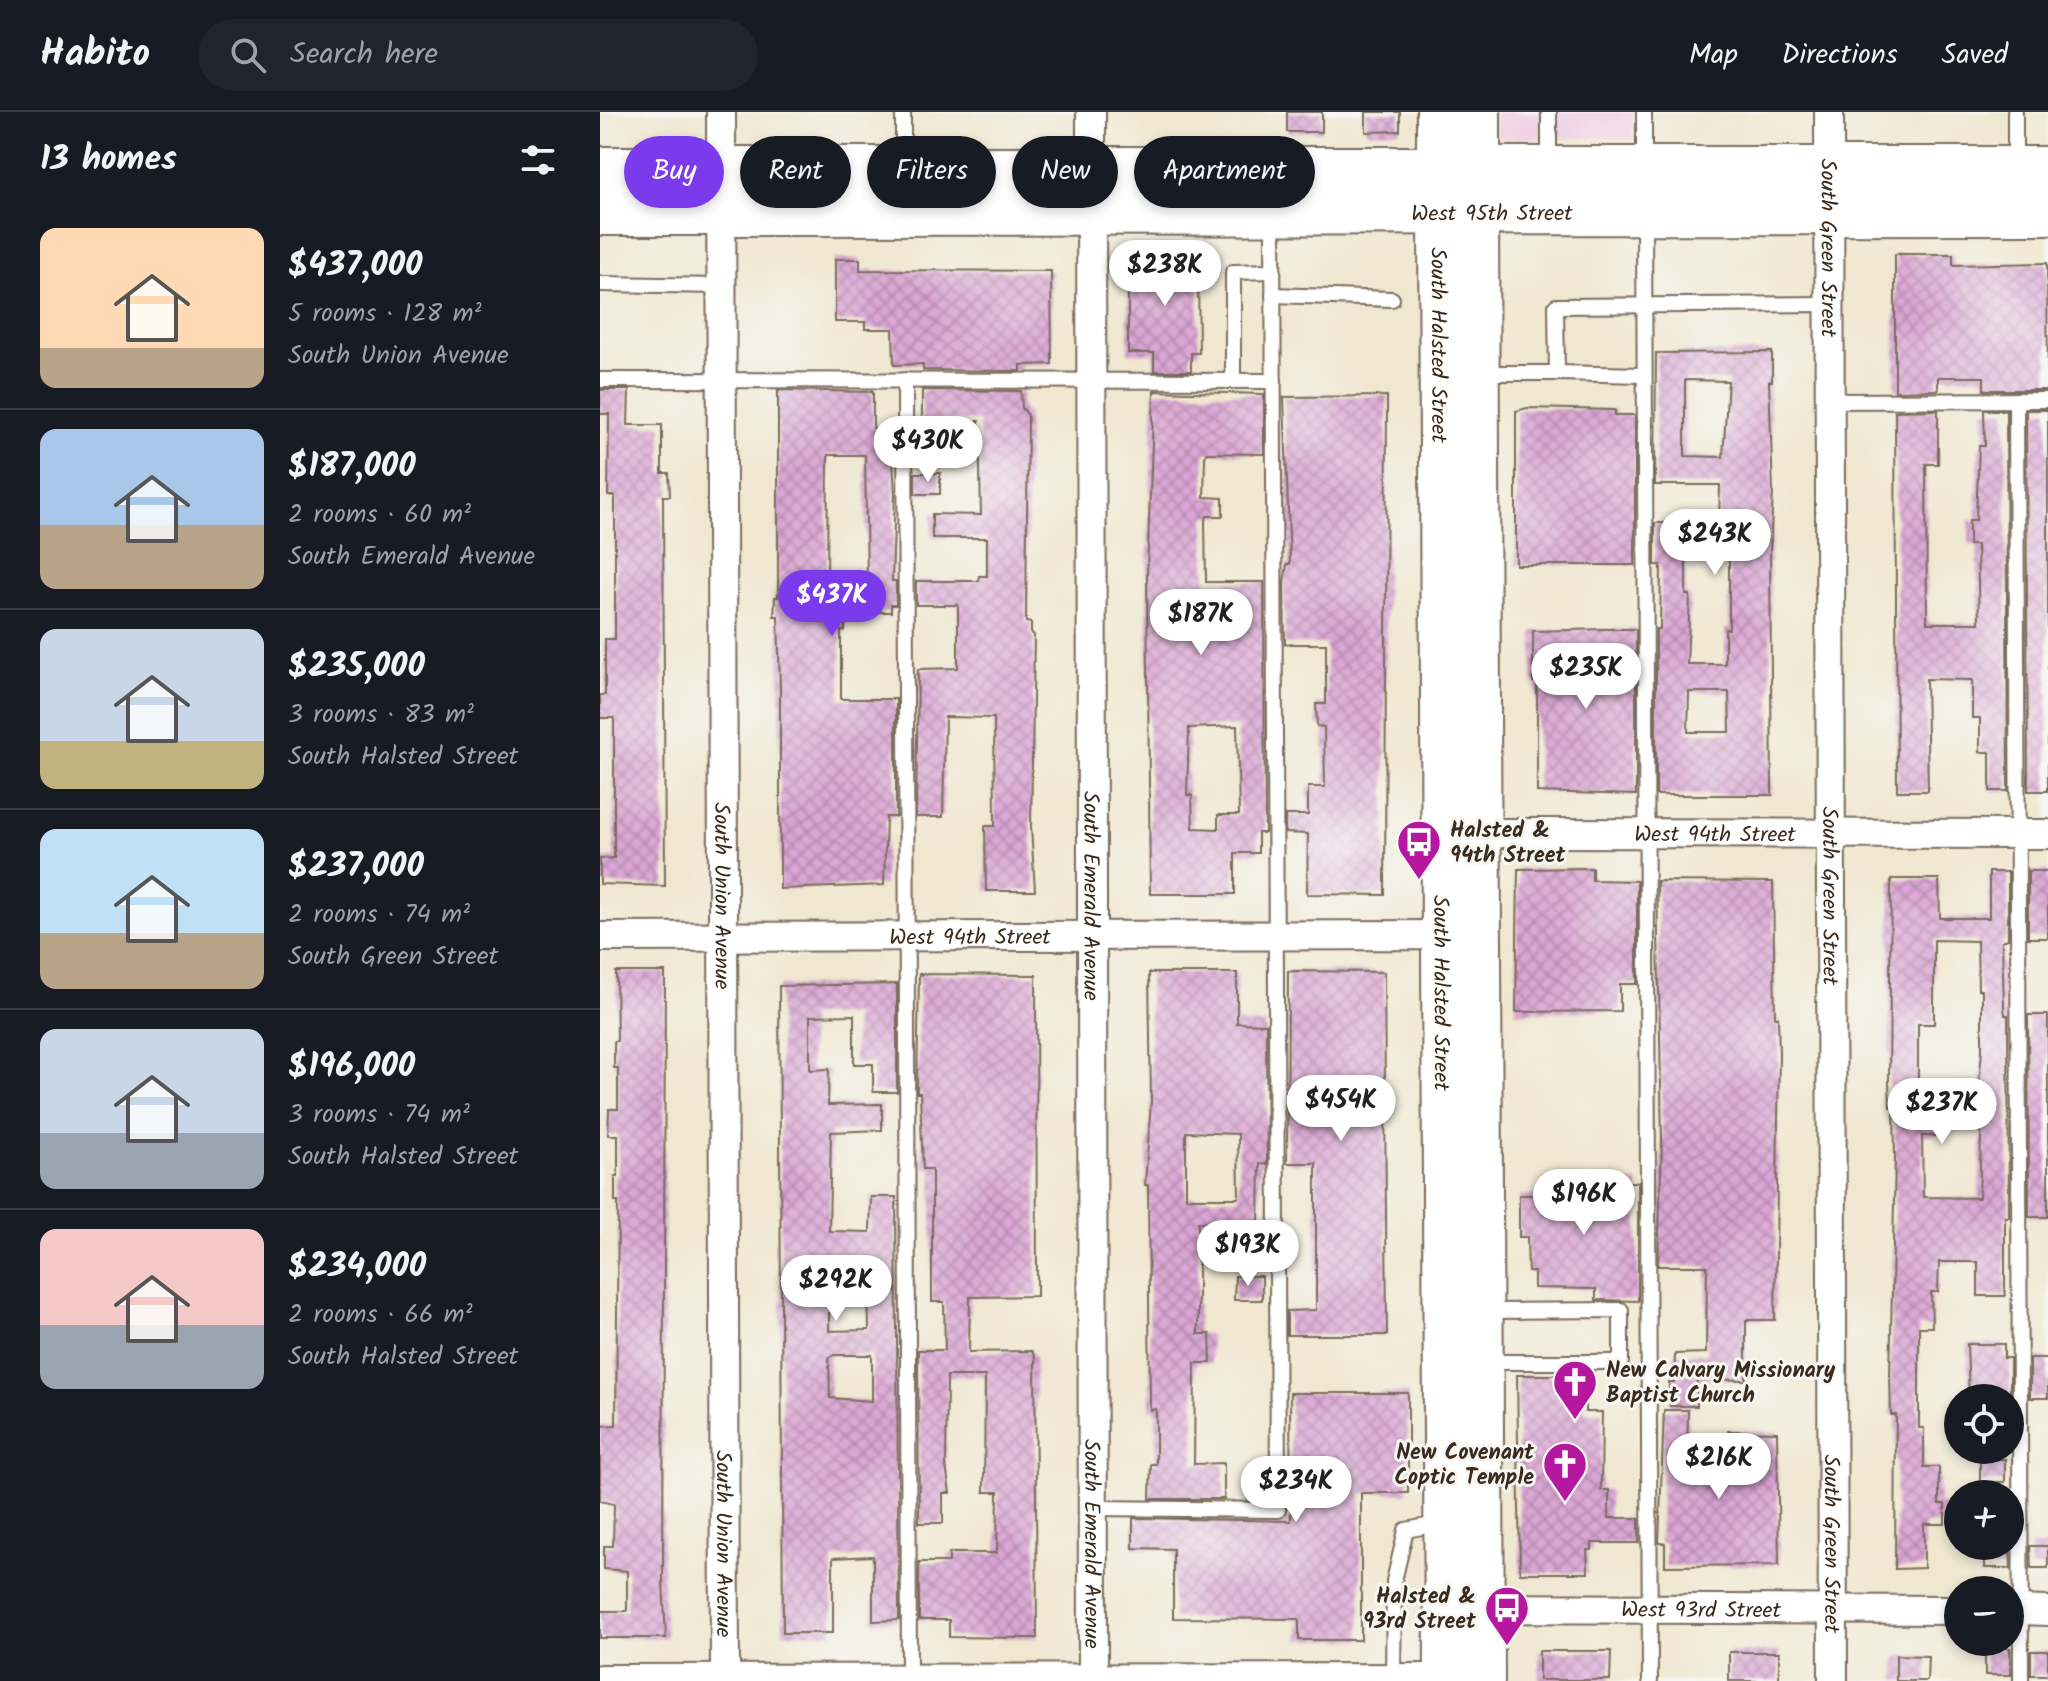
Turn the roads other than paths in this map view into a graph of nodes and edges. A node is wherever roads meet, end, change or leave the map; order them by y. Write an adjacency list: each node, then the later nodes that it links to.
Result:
1 (721, 112): 10 (street, South Union Avenue)
2 (903, 112): 11 (lane)
3 (1091, 112): 12 (street, South Emerald Avenue)
4 (1439, 112): 21 (main road, South Halsted Street)
5 (1478, 112): 21 (main road, South Halsted Street)
6 (1549, 112): 17 (lane)
7 (1644, 112): 18 (lane)
8 (1829, 112): 22 (street, South Green Street)
9 (2015, 112): 19 (lane)
10 (721, 136)
11 (903, 136)
12 (1091, 136)
13 (600, 169): 14 (main road, West 95th Street)
14 (624, 169)
15 (724, 169): 16 (main road, West 95th Street)
16 (867, 169)
17 (1549, 169): 18 (main road, West 95th Street); 21 (main road, West 95th Street)
18 (1644, 169): 22 (main road, West 95th Street)
19 (2032, 169): 22 (main road, West 95th Street)
20 (1118, 170): 21 (main road, West 95th Street)
21 (1459, 190): 26 (main road, West 95th Street); 27 (main road, West 95th Street); 39 (main road, South Halsted Street); 55 (main road, South Halsted Street)
22 (1830, 191): 27 (main road, West 95th Street); 28 (main road, West 95th Street); 37 (street, South Green Street)
23 (721, 208): 30 (street, South Union Avenue)
24 (1091, 208): 25 (street, South Emerald Avenue)
25 (1091, 212): 26 (main road, West 95th Street); 30 (main road, West 95th Street); 44 (street, South Emerald Avenue)
26 (1273, 212): 31 (lane)
27 (1644, 212): 36 (lane)
28 (2048, 212)
29 (600, 213): 30 (main road, West 95th Street)
30 (721, 213): 33 (street, South Union Avenue)
31 (1273, 271): 34 (lane); 45 (lane)
32 (600, 284): 33 (lane)
33 (721, 286): 42 (street, South Union Avenue)
34 (1273, 295): 35 (lane); 46 (lane)
35 (1392, 299)
36 (1644, 304): 37 (lane); 38 (lane); 40 (lane)
37 (1830, 304): 49 (street, South Green Street)
38 (1557, 373): 39 (lane); 40 (lane)
39 (1479, 374): 50 (main road, South Halsted Street)
40 (1644, 375): 51 (lane)
41 (600, 380): 42 (lane)
42 (722, 380): 43 (lane); 57 (street, South Union Avenue)
43 (905, 380): 44 (lane); 58 (lane)
44 (1091, 380): 45 (lane); 59 (street, South Emerald Avenue)
45 (1233, 381): 46 (lane)
46 (1274, 381): 60 (lane)
47 (2016, 400): 48 (lane); 49 (lane); 53 (lane)
48 (2048, 400)
49 (1830, 401): 52 (street, South Green Street)
50 (1480, 833): 51 (street, West 94th Street); 55 (street); 62 (main road, South Halsted Street)
51 (1646, 833): 52 (street, West 94th Street); 69 (lane)
52 (1831, 833): 53 (street, West 94th Street); 70 (street, South Green Street)
53 (2018, 834): 54 (street, West 94th Street); 72 (lane)
54 (2048, 834)
55 (1441, 861): 56 (main road, South Halsted Street)
56 (1441, 935): 60 (street, West 94th Street); 62 (street, West 94th Street); 66 (main road, South Halsted Street)
57 (723, 936): 58 (street, West 94th Street); 61 (street, West 94th Street); 74 (street, South Union Avenue)
58 (907, 936): 59 (street, West 94th Street); 75 (lane)
59 (1092, 936): 60 (street, West 94th Street); 65 (street, South Emerald Avenue)
60 (1276, 936): 65 (lane)
61 (600, 937)
62 (1481, 951): 63 (main road, South Halsted Street)
63 (1483, 1311): 64 (main road, South Halsted Street); 64 (lane)
64 (1483, 1362): 68 (main road, South Halsted Street)
65 (1093, 1508): 76 (street, South Emerald Avenue)
66 (1443, 1523): 67 (main road, South Halsted Street); 78 (lane)
67 (1444, 1608): 68 (street, West 93rd Street); 79 (main road, South Halsted Street)
68 (1484, 1608): 69 (street, West 93rd Street); 80 (main road, South Halsted Street)
69 (1649, 1609): 70 (street, West 93rd Street); 81 (lane)
70 (1833, 1610): 71 (street, West 93rd Street); 82 (street, South Green Street)
71 (1944, 1610)
72 (2026, 1610): 83 (lane)
73 (600, 1679): 74 (street)
74 (725, 1680): 75 (street)
75 (909, 1680): 76 (street)
76 (1093, 1680): 77 (street)
77 (1280, 1680): 78 (street)
78 (1393, 1680): 79 (street)
79 (1445, 1680): 80 (street)
80 (1484, 1680)
81 (1650, 1681)
82 (1833, 1681)
83 (2021, 1681)

